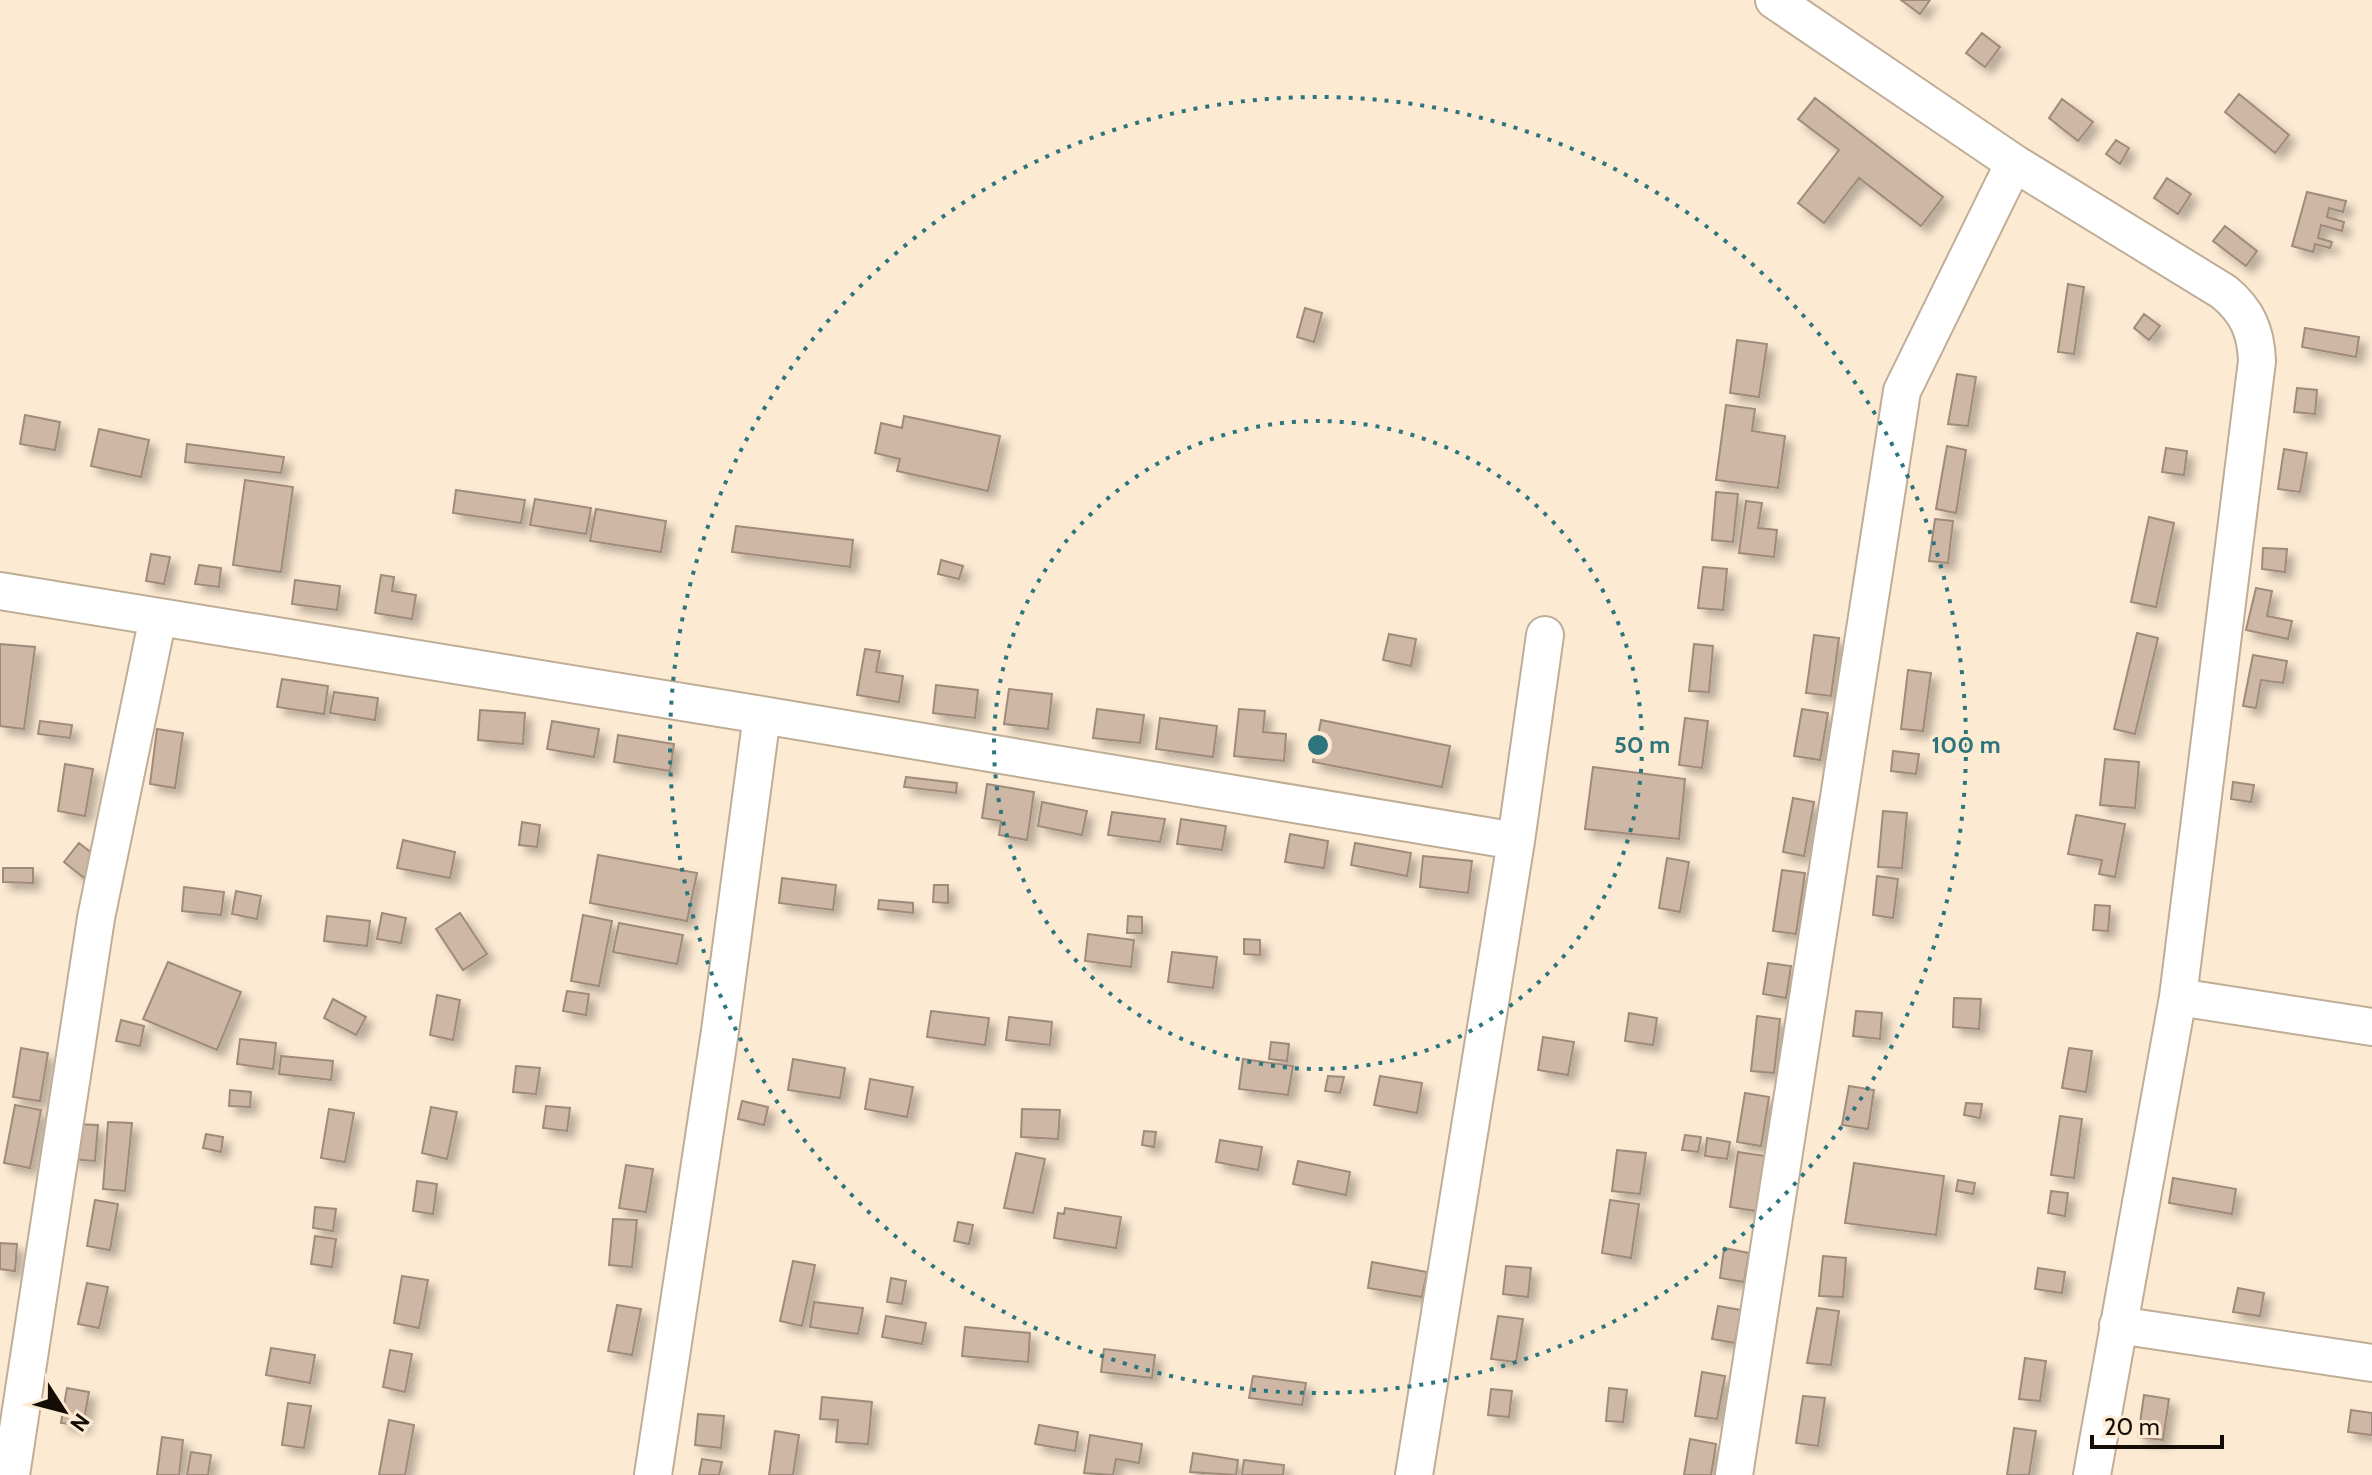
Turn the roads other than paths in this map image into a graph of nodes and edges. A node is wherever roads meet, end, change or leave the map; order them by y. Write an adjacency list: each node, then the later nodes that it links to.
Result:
1 (1774, 0): 2 (street)
2 (2014, 163): 8 (street); 15 (street)
3 (0, 591): 4 (street)
4 (158, 617): 6 (street); 12 (street)
5 (1545, 635): 7 (street)
6 (762, 715): 7 (street); 13 (street)
7 (1516, 841): 14 (street)
8 (2178, 997): 9 (street); 10 (street)
9 (2372, 1027)
10 (2118, 1325): 11 (street); 16 (street)
11 (2372, 1363)
12 (11, 1475)
13 (653, 1475)
14 (1414, 1475)
15 (1734, 1475)
16 (2092, 1475)

